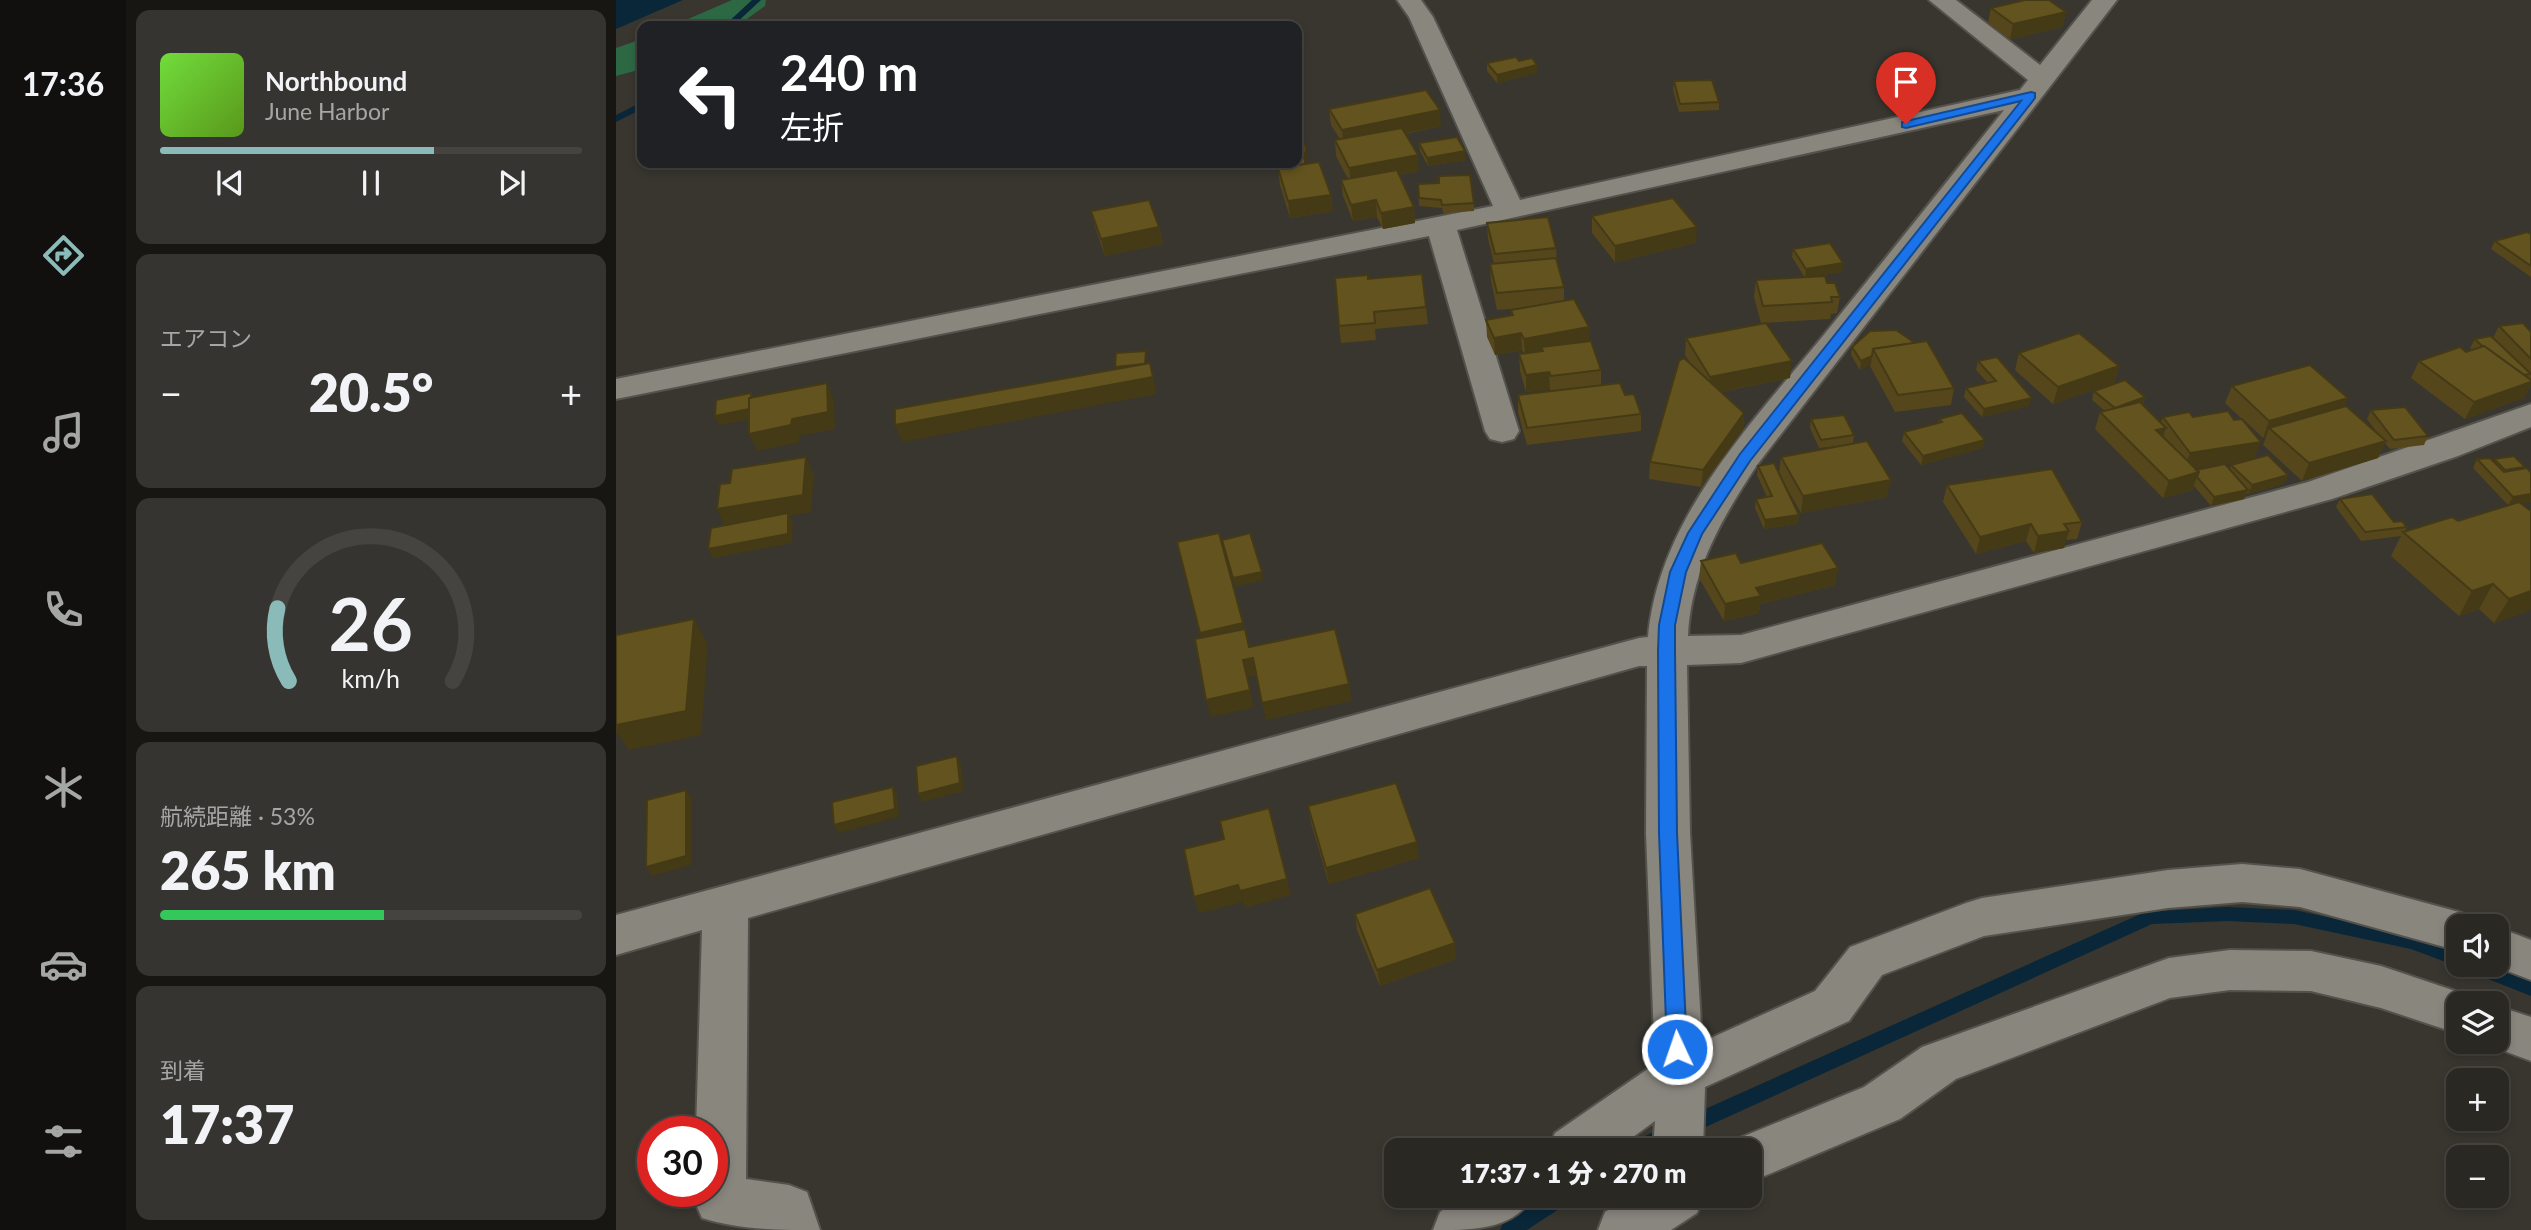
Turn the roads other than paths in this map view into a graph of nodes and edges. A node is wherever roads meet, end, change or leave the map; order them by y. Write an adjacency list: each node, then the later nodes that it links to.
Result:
1 (1409, 0): 5 (street)
2 (1941, 0): 4 (street)
3 (2105, 0): 4 (street)
4 (2038, 88): 5 (street); 10 (street)
5 (1510, 211): 6 (street)
6 (1441, 225): 7 (street); 9 (street)
7 (616, 389)
8 (2531, 415): 10 (street)
9 (1502, 431)
10 (1667, 651): 11 (street); 19 (street)
11 (725, 907): 13 (street); 24 (street)
12 (2446, 928): 20 (street)
13 (616, 935)
14 (2509, 952): 15 (street)
15 (2531, 960)
16 (2446, 1009): 21 (street)
17 (2509, 1031): 18 (street)
18 (2531, 1039)
19 (1675, 1138)
20 (1702, 1138)
21 (1762, 1153)
22 (1490, 1208): 25 (street)
23 (1641, 1208): 26 (street)
24 (794, 1230)
25 (1459, 1230)
26 (1623, 1230)

